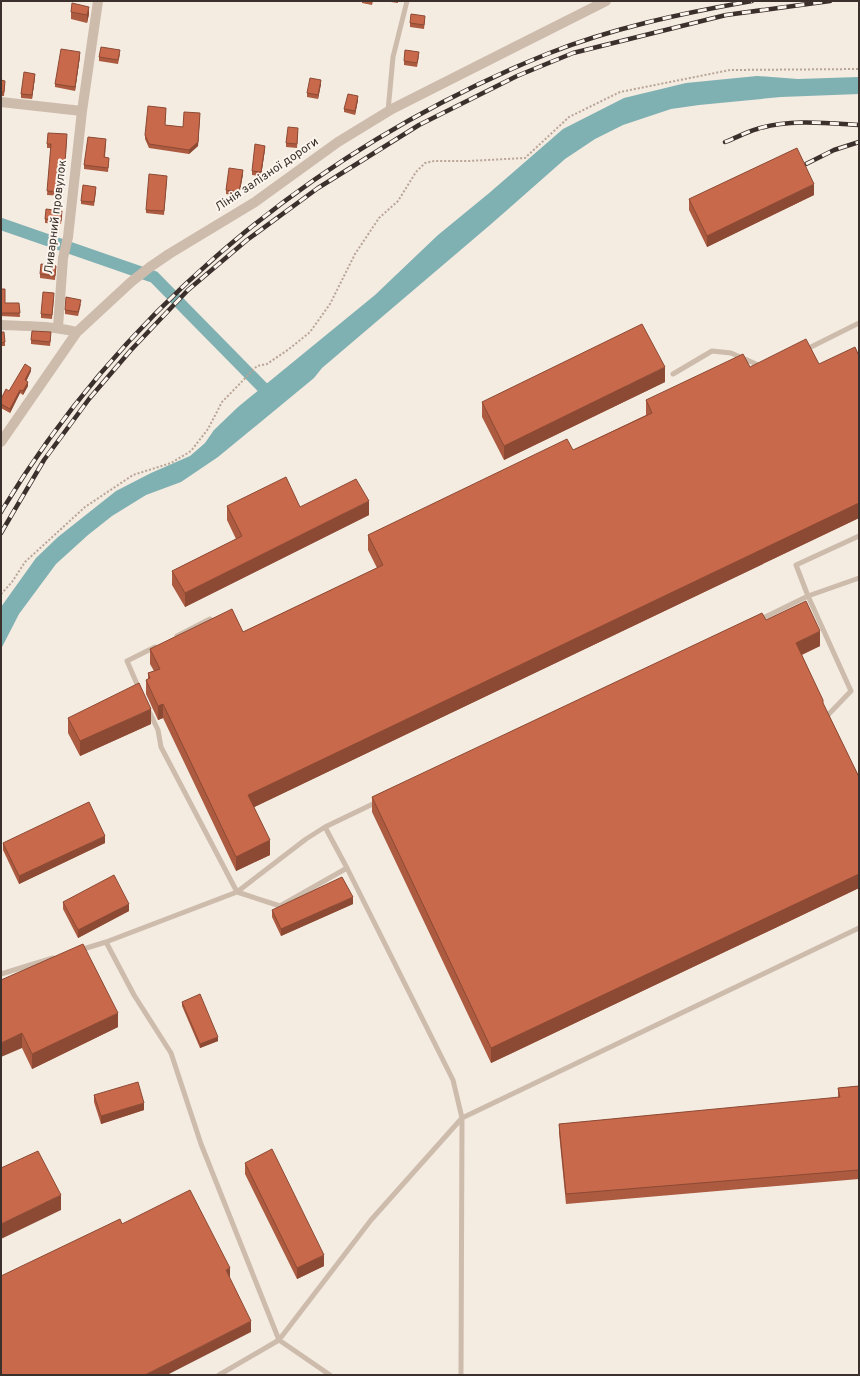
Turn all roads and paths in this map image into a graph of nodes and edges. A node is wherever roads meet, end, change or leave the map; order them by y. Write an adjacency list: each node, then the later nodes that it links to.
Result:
1 (98, 1): 6 (street, Ливарний провулок)
2 (407, 1): 7 (lane)
3 (606, 1): 7 (street, Лінія залізної дороги)
4 (859, 69): 18 (path)
5 (1, 102): 6 (street)
6 (82, 111): 10 (street, Ливарний провулок)
7 (388, 111): 11 (street, Лінія залізної дороги)
8 (859, 323): 12 (lane)
9 (1, 325): 10 (street)
10 (58, 328): 11 (street)
11 (77, 332): 15 (street, Лінія залізної дороги)
12 (802, 351)
13 (769, 364): 14 (lane)
14 (673, 374)
15 (1, 442)
16 (859, 536): 19 (lane)
17 (859, 578): 19 (lane)
18 (1, 594)
19 (808, 596): 21 (lane); 26 (lane)
20 (210, 619): 22 (lane)
21 (750, 624)
22 (168, 640)
23 (162, 644): 24 (lane)
24 (142, 696)
25 (145, 703): 30 (lane)
26 (830, 723)
27 (383, 799): 28 (lane)
28 (325, 827): 29 (lane); 30 (lane)
29 (347, 868): 30 (lane); 36 (lane)
30 (237, 892): 32 (lane)
31 (859, 928): 36 (lane)
32 (106, 942): 33 (lane); 37 (lane)
33 (76, 951)
34 (61, 956): 35 (lane)
35 (1, 974)
36 (462, 1118): 37 (lane); 40 (lane)
37 (279, 1340): 38 (lane); 39 (lane)
38 (220, 1375)
39 (330, 1375)
40 (461, 1375)

